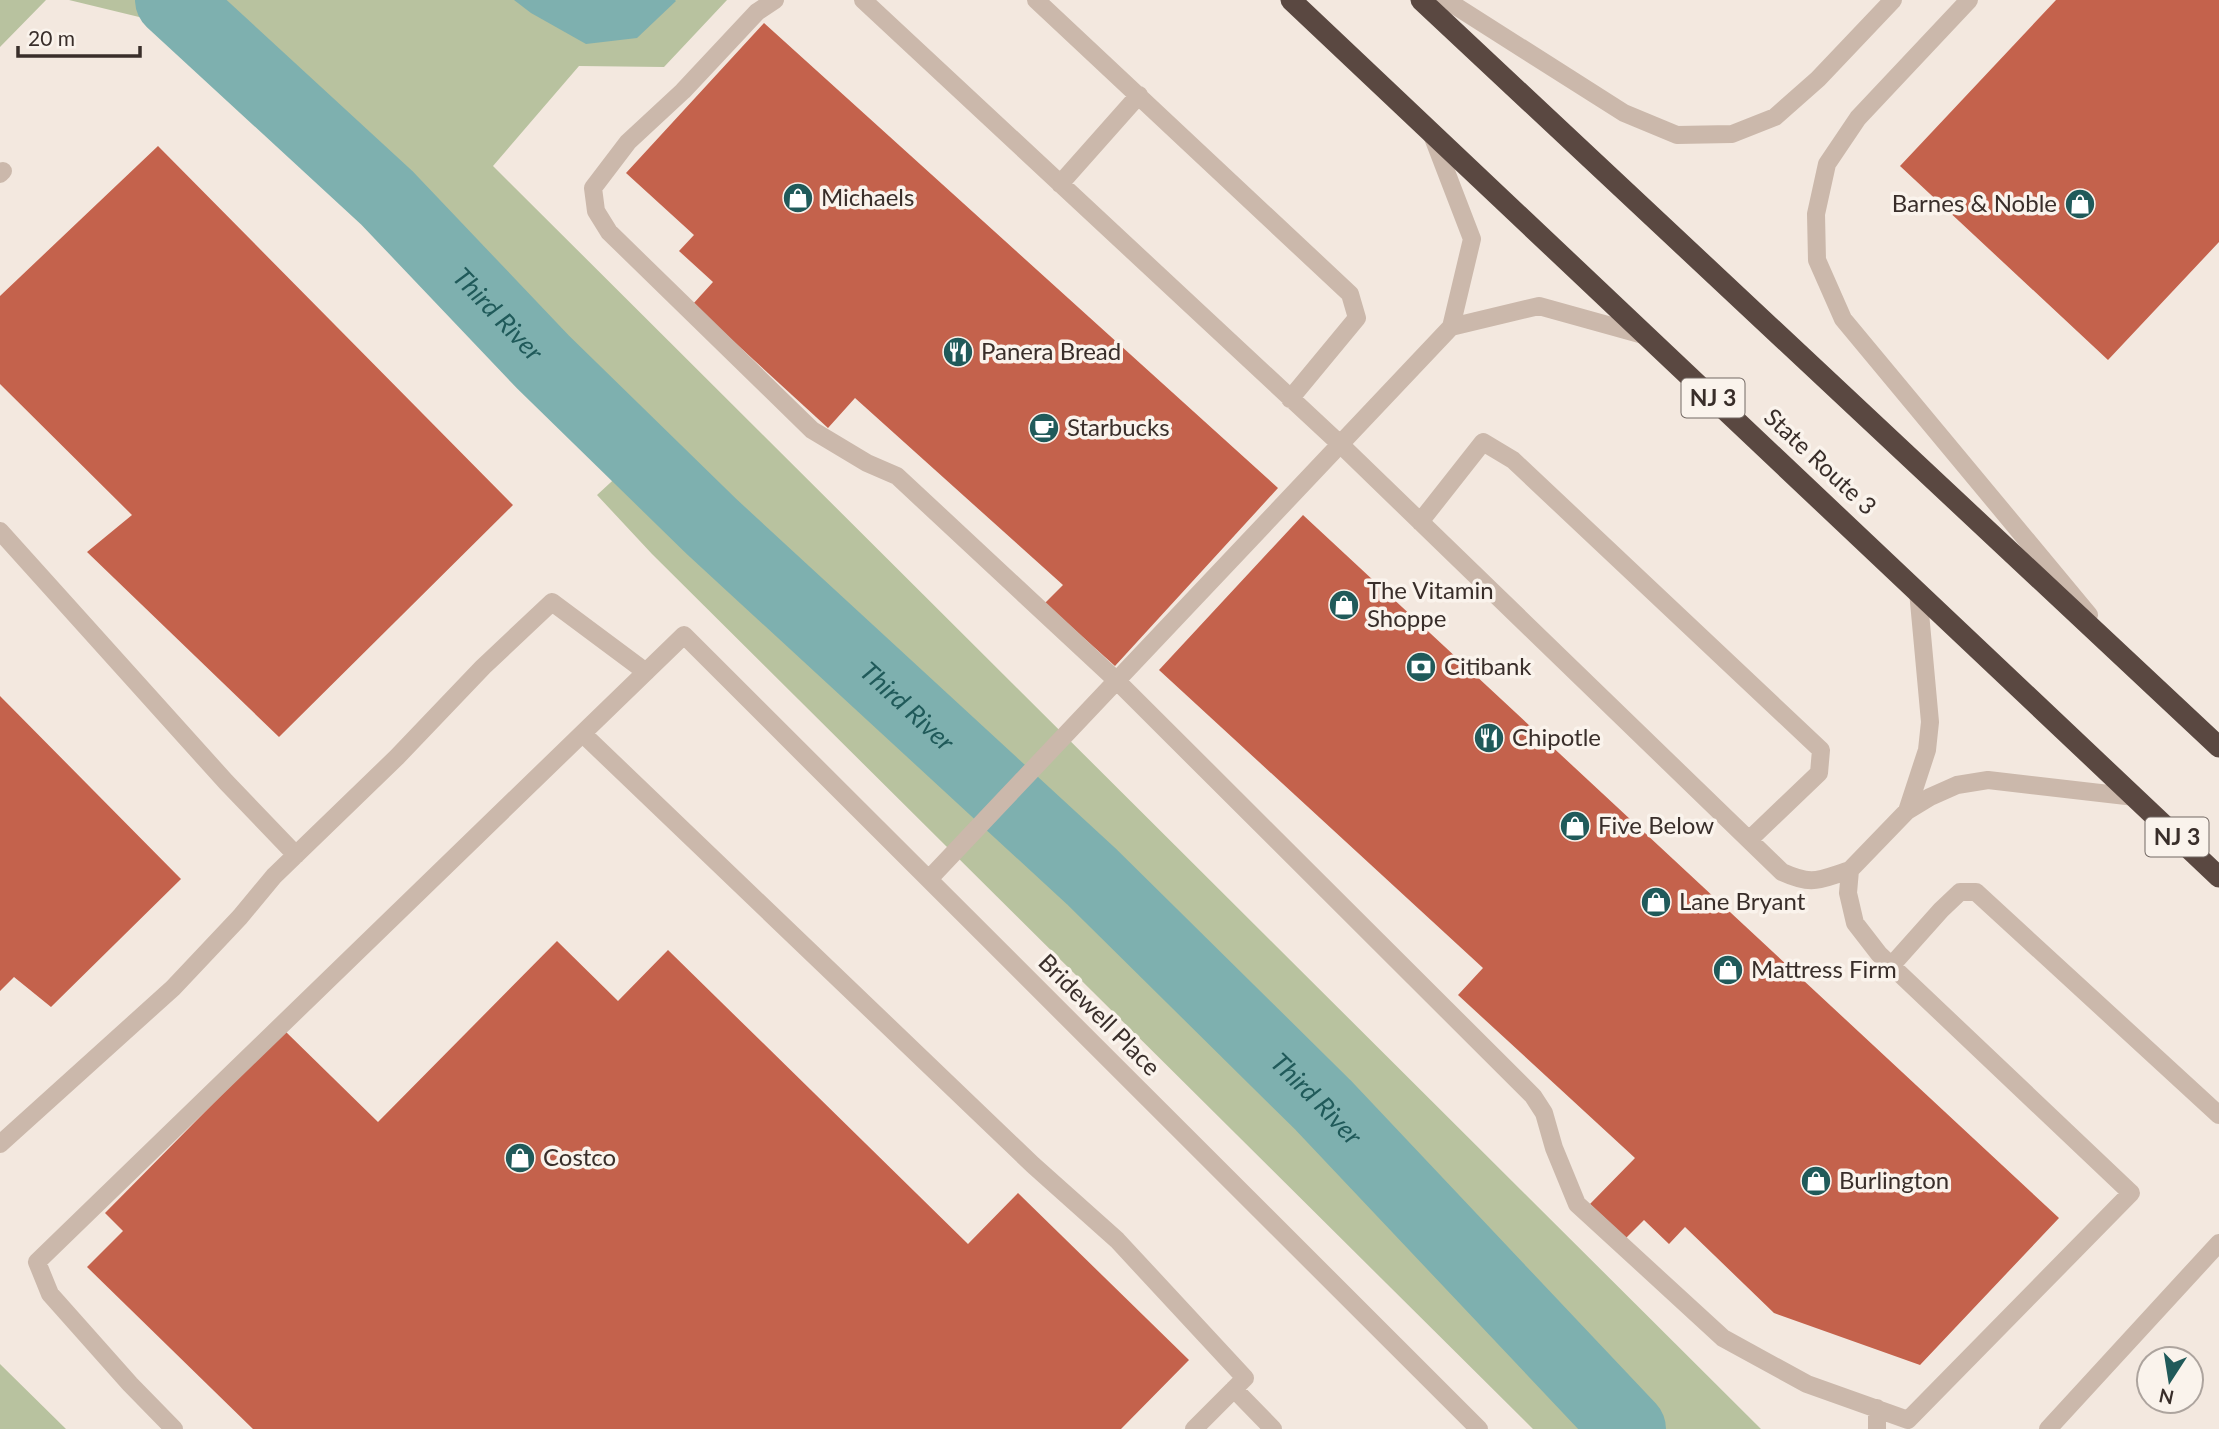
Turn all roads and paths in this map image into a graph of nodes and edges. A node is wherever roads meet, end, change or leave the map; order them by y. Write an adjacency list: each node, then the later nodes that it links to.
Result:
1 (775, 0): 21 (street)
2 (863, 0): 11 (street)
3 (1035, 0): 9 (street)
4 (1291, 0): 10 (highway, State Route 3 / NJ 3)
5 (1421, 0): 19 (highway)
6 (1446, 0): 7 (street)
7 (1893, 0)
8 (1969, 0): 19 (street)
9 (1139, 95): 11 (street); 14 (street)
10 (1431, 132): 12 (street); 13 (highway, State Route 3 / NJ 3)
11 (1060, 184): 14 (street)
12 (1451, 327): 13 (street); 15 (street)
13 (1648, 336): 18 (highway, State Route 3 / NJ 3)
14 (1290, 398): 15 (street)
15 (1340, 444): 16 (street); 21 (street)
16 (1420, 522): 27 (street); 27 (street)
17 (0, 531): 28 (street)
18 (1918, 591): 25 (highway, State Route 3 / NJ 3); 26 (street)
19 (2131, 666): 23 (highway); 24 (highway)
20 (646, 672): 22 (street); 28 (street); 31 (street, Bridewell Place)
21 (1116, 680): 31 (street); 37 (street)
22 (583, 734): 36 (street); 38 (street)
23 (2219, 741)
24 (2219, 747)
25 (2135, 797): 26 (street); 30 (highway, State Route 3 / NJ 3)
26 (1907, 811): 29 (street)
27 (1749, 840): 29 (street)
28 (296, 855): 34 (street)
29 (1850, 870): 32 (street)
30 (2219, 877)
31 (929, 879): 41 (street, Bridewell Place)
32 (1891, 966): 33 (street); 37 (street)
33 (2219, 1115)
34 (0, 1144)
35 (2219, 1243): 43 (street)
36 (1234, 1389): 39 (street); 40 (street)
37 (1877, 1408): 42 (street)
38 (174, 1429)
39 (1194, 1429)
40 (1273, 1429)
41 (1479, 1429)
42 (1877, 1429)
43 (2048, 1429)

